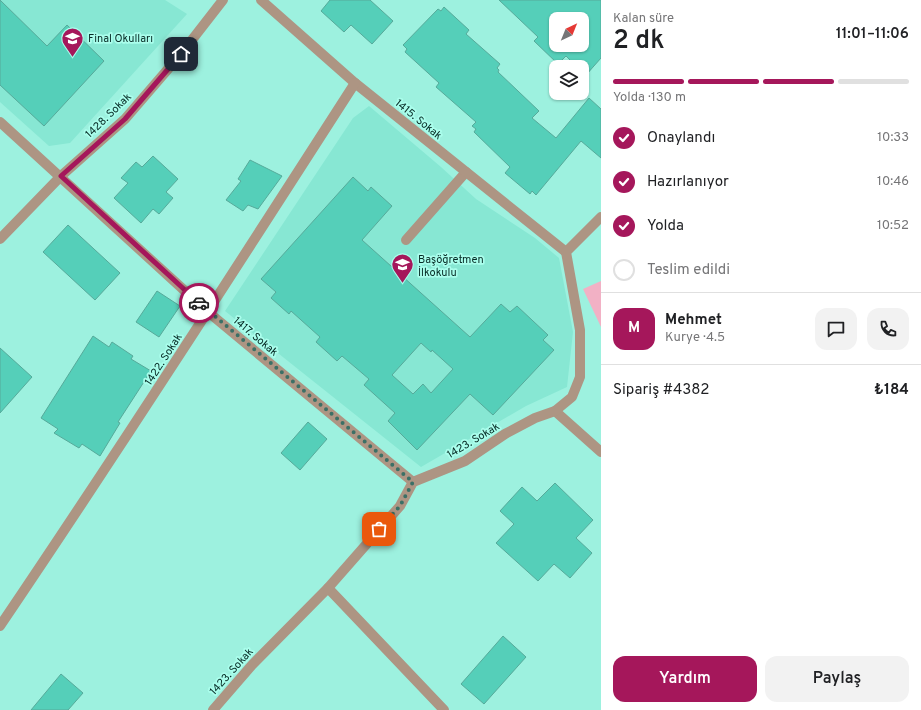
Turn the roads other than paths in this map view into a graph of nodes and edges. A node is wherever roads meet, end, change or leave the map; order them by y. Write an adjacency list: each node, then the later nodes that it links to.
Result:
1 (223, 0): 6 (street, 1428. Sokak)
2 (261, 0): 3 (street, 1415. Sokak)
3 (355, 83): 5 (street, 1415. Sokak); 11 (street, 1422. Sokak)
4 (0, 122): 6 (street, 1417. Sokak)
5 (466, 172): 9 (street); 10 (street, 1415. Sokak)
6 (61, 176): 8 (street, 1428. Sokak); 11 (street, 1417. Sokak)
7 (601, 217): 10 (street)
8 (0, 239)
9 (406, 240)
10 (566, 252): 12 (street, 1423. Sokak)
11 (208, 312): 14 (street, 1417. Sokak); 16 (street, 1422. Sokak)
12 (555, 411): 13 (street); 14 (street, 1423. Sokak)
13 (601, 452)
14 (413, 482): 15 (street, 1423. Sokak)
15 (328, 588): 17 (street, 1423. Sokak); 18 (street)
16 (0, 626)
17 (213, 710)
18 (444, 710)

